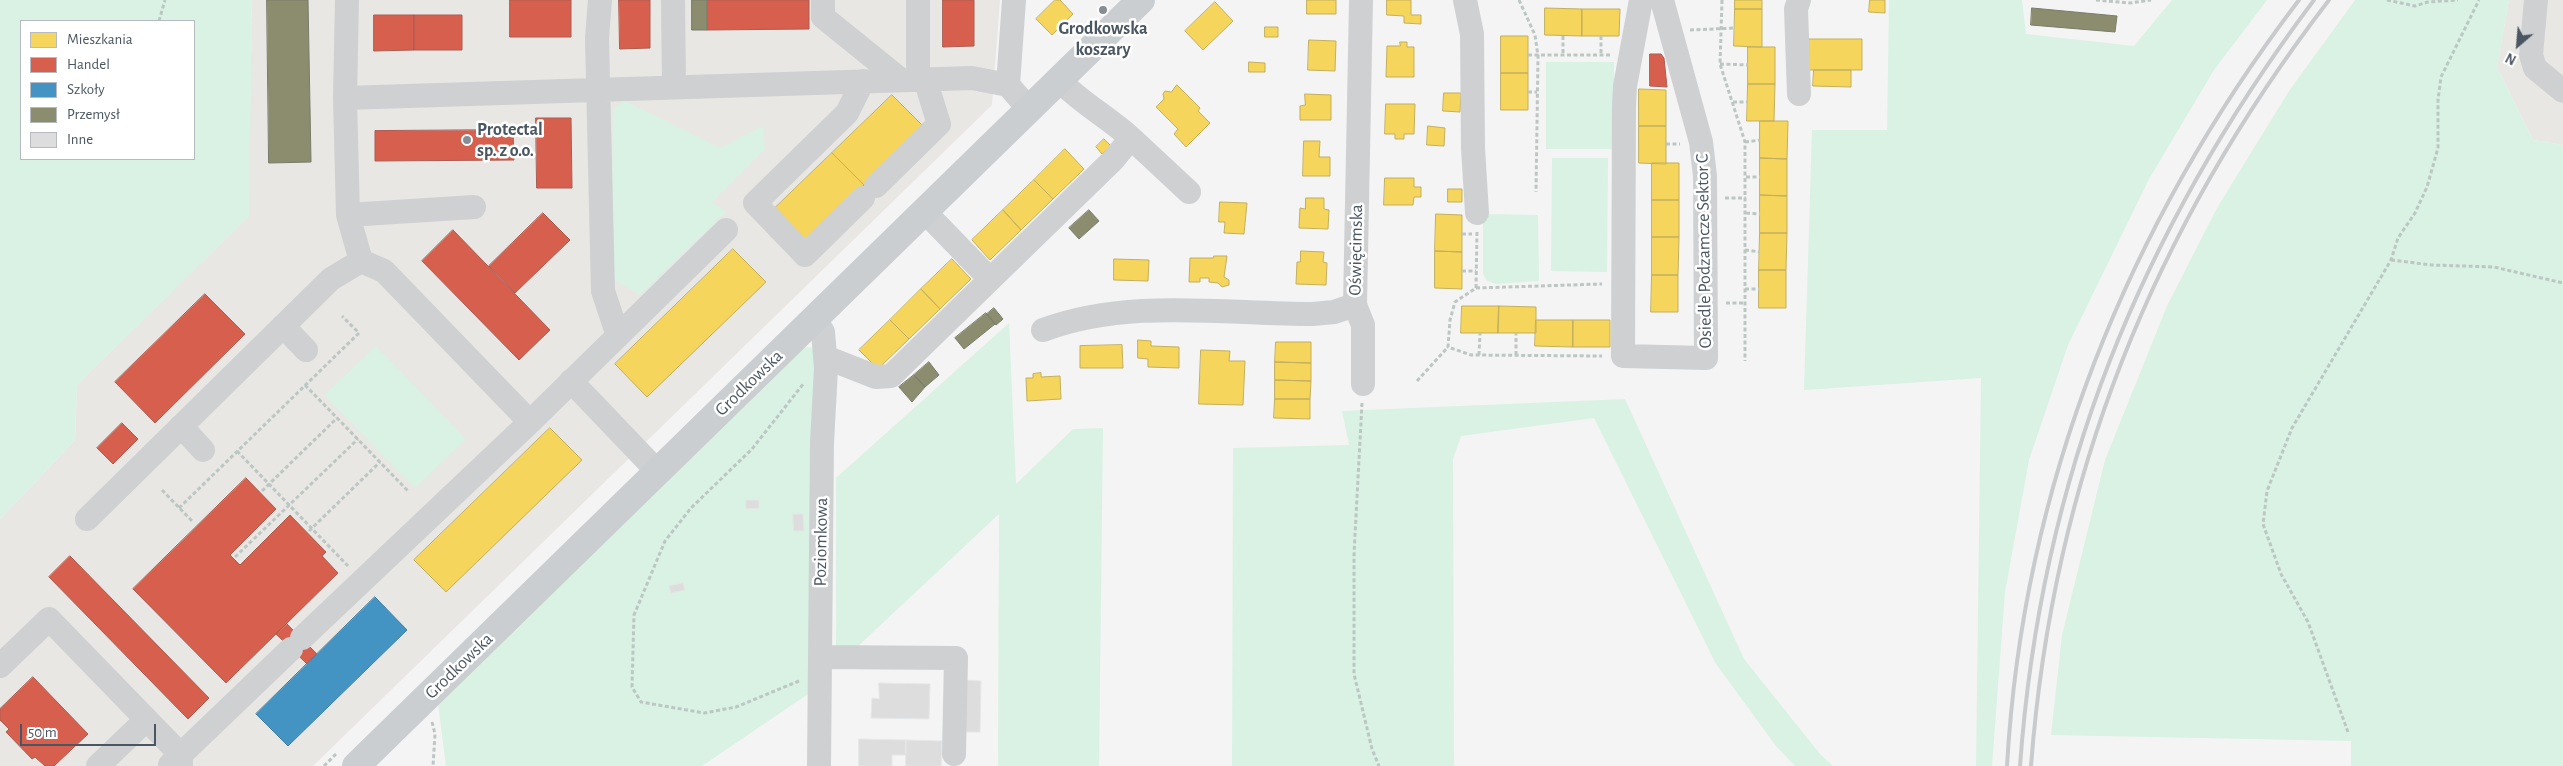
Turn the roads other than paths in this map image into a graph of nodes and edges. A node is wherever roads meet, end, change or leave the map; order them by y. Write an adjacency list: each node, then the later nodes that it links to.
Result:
1 (347, 0): 22 (street)
2 (600, 0): 19 (street)
3 (674, 0): 18 (street)
4 (823, 0): 14 (street)
5 (918, 0): 14 (street)
6 (1014, 0): 17 (street)
7 (1141, 0): 15 (main road, Grodkowska)
8 (1361, 0): 33 (street, Oświęcimska)
9 (1465, 0): 28 (street)
10 (1640, 0): 11 (street, Osiedle Podzamcze Sektor C)
11 (1662, 0)
12 (1799, 0): 21 (street)
13 (2536, 0): 20 (street)
14 (916, 79): 16 (street); 16 (street); 17 (street)
15 (1059, 80): 23 (main road, Grodkowska); 24 (street)
16 (863, 81): 18 (street)
17 (1008, 85): 23 (street)
18 (674, 86): 19 (street)
19 (599, 90): 22 (street); 37 (street)
20 (2563, 91)
21 (1799, 94)
22 (345, 98): 29 (street)
23 (1029, 109): 27 (main road, Grodkowska)
24 (1131, 138): 25 (street); 32 (street)
25 (1189, 192)
26 (474, 206): 29 (street)
27 (925, 212): 32 (street); 34 (main road, Grodkowska)
28 (1477, 213)
29 (348, 215): 31 (street)
30 (726, 230): 37 (street)
31 (361, 261): 35 (street); 42 (street)
32 (990, 279): 39 (street)
33 (1355, 305): 36 (street, Oświęcimska); 41 (street)
34 (815, 320): 39 (street, Poziomkowa); 45 (main road, Grodkowska)
35 (283, 326): 38 (street); 43 (street)
36 (1043, 330)
37 (618, 336): 40 (street)
38 (306, 350)
39 (825, 362): 47 (street, Poziomkowa)
40 (571, 382): 42 (street); 45 (street)
41 (1363, 384)
42 (530, 422): 51 (street)
43 (181, 426): 44 (street); 46 (street)
44 (203, 450)
45 (658, 472): 53 (main road, Grodkowska)
46 (87, 518)
47 (820, 664): 50 (street); 54 (street, Poziomkowa)
48 (0, 666): 49 (street)
49 (146, 720): 51 (street); 52 (street)
50 (954, 754)
51 (177, 762)
52 (98, 766)
53 (356, 766)
54 (819, 766)

